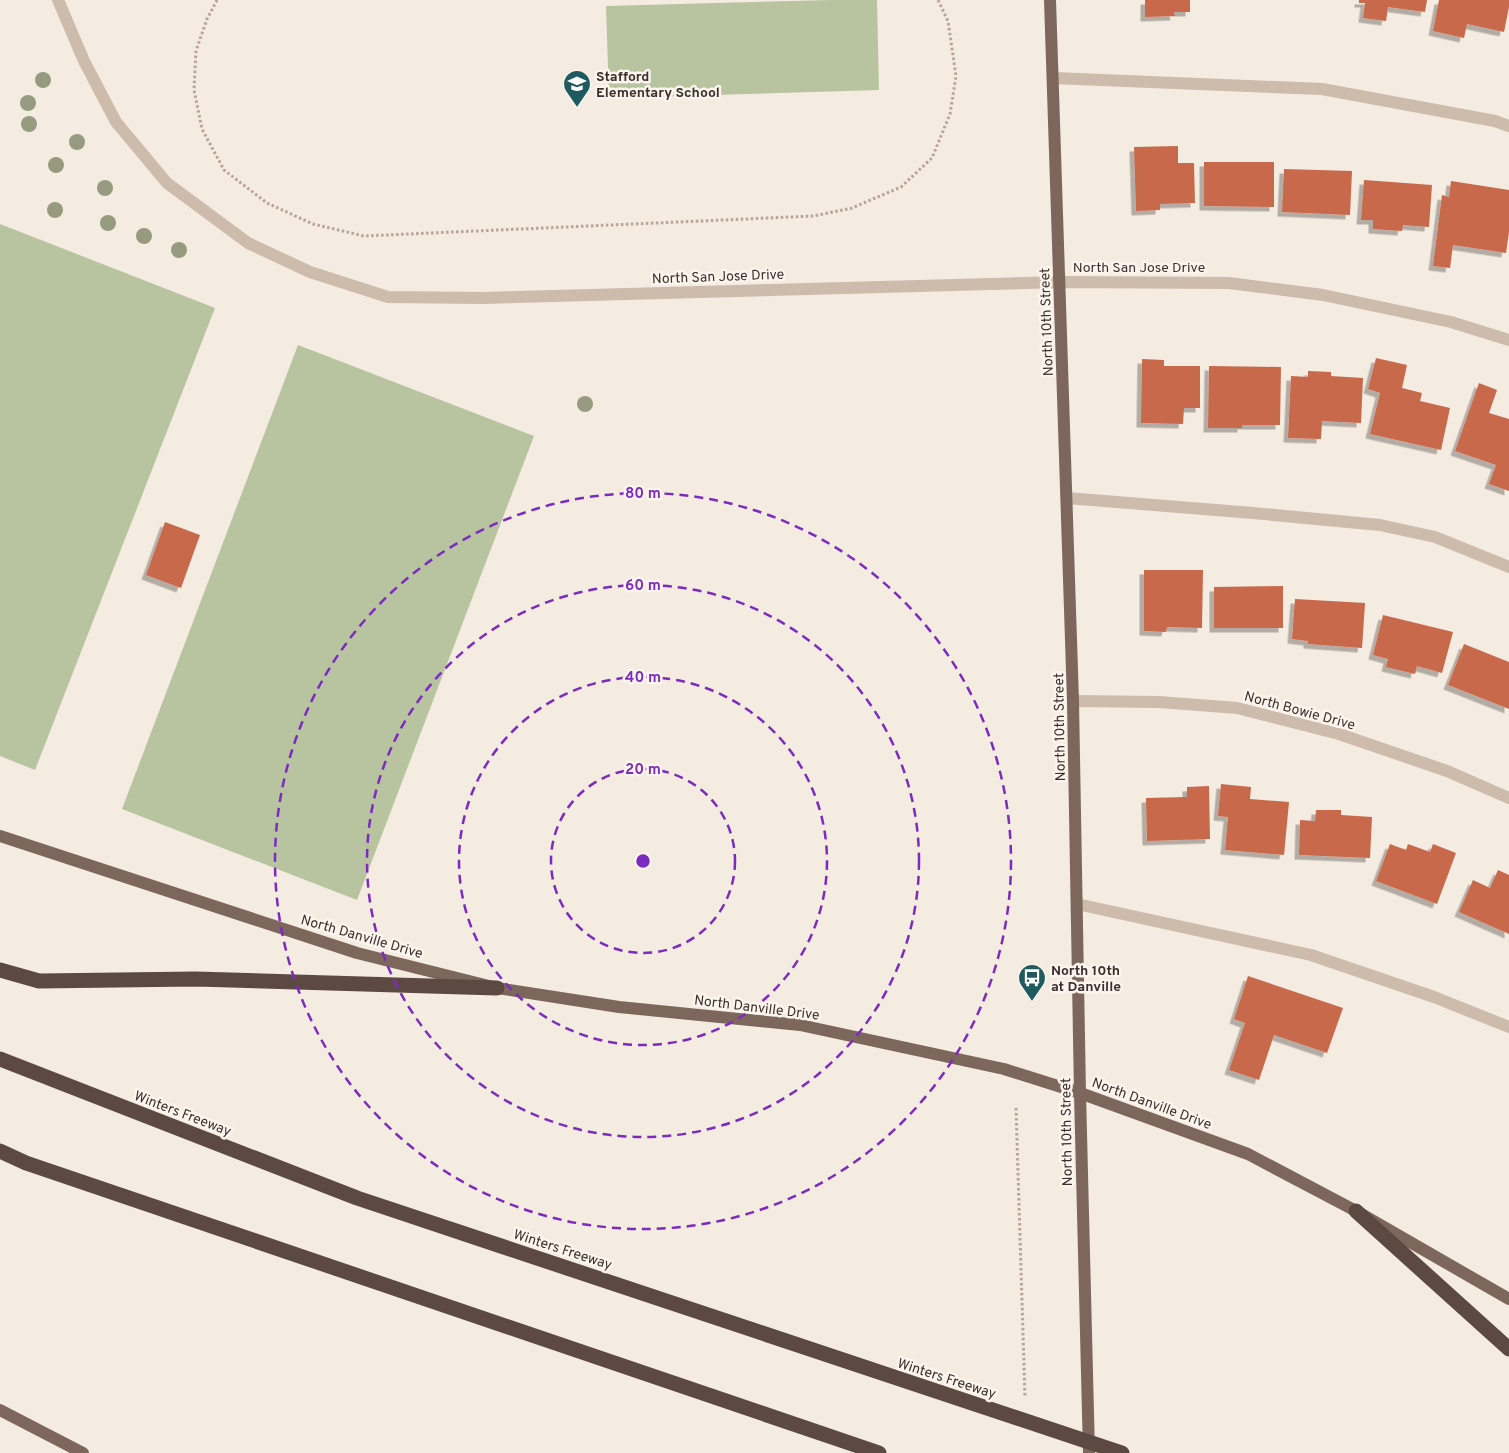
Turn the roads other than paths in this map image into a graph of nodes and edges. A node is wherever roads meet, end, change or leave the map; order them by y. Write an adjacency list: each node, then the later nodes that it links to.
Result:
1 (58, 0): 5 (street, North San Jose Drive)
2 (1050, 0): 3 (main road, North 10th Street)
3 (1053, 78): 4 (street); 5 (main road, North 10th Street)
4 (1509, 126)
5 (1060, 282): 6 (street, North San Jose Drive); 7 (main road, North 10th Street)
6 (1509, 340)
7 (1067, 498): 8 (street); 9 (main road, North 10th Street)
8 (1509, 567)
9 (1073, 701): 10 (street, North Bowie Drive); 12 (main road, North 10th Street)
10 (1509, 798)
11 (0, 836): 14 (main road, North Danville Drive)
12 (1077, 904): 15 (street); 17 (main road, North 10th Street)
13 (0, 970): 14 (highway)
14 (497, 988): 17 (main road, North Danville Drive)
15 (1509, 1027)
16 (0, 1059): 26 (highway, Winters Freeway)
17 (1080, 1093): 19 (main road, North Danville Drive); 25 (main road, North 10th Street)
18 (0, 1151): 24 (highway)
19 (1356, 1211): 20 (main road, North Danville Drive); 21 (highway)
20 (1509, 1299)
21 (1509, 1349)
22 (0, 1410): 23 (main road)
23 (83, 1453)
24 (879, 1453)
25 (1089, 1453)
26 (1122, 1453)

